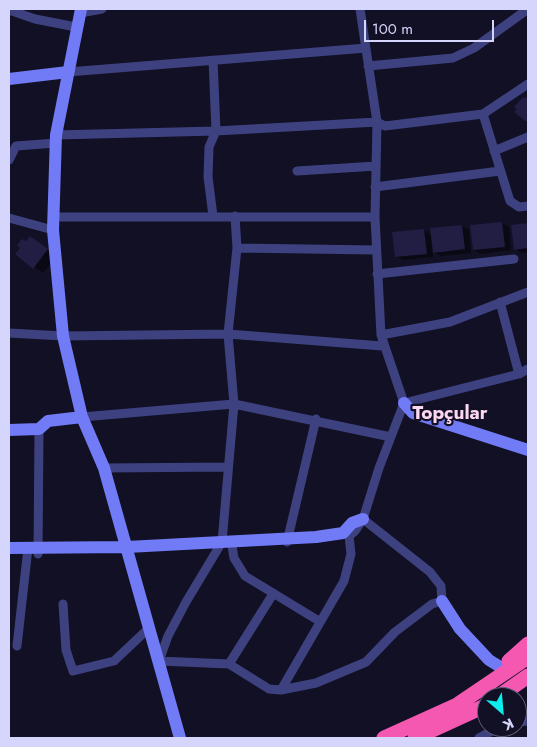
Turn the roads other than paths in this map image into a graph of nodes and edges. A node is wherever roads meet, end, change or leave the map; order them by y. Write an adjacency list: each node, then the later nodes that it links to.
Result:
1 (102, 9): 5 (street)
2 (360, 9): 7 (street)
3 (528, 9): 9 (street)
4 (9, 10): 6 (street)
5 (80, 11): 6 (street)
6 (76, 27): 10 (street)
7 (366, 48): 8 (street); 9 (street)
8 (213, 60): 10 (street); 15 (street)
9 (368, 66): 14 (street)
10 (68, 72): 11 (street); 17 (street)
11 (9, 79)
12 (528, 84): 13 (street)
13 (483, 114): 14 (street); 18 (street)
14 (377, 122): 15 (street); 20 (street)
15 (216, 131): 17 (street); 25 (street)
16 (528, 137): 18 (street)
17 (56, 139): 19 (street); 29 (street)
18 (494, 151): 22 (street)
19 (9, 160)
20 (376, 166): 21 (street); 23 (street)
21 (297, 171)
22 (500, 171): 23 (street); 24 (street)
23 (375, 187): 27 (street)
24 (528, 206)
25 (213, 216): 26 (street); 29 (street)
26 (235, 216): 27 (street); 30 (street)
27 (375, 217): 31 (street)
28 (9, 218): 29 (street)
29 (53, 223): 38 (street)
30 (237, 248): 31 (street); 37 (street)
31 (376, 250): 33 (street)
32 (514, 259): 33 (street)
33 (377, 274): 39 (street)
34 (528, 292): 35 (street)
35 (500, 302): 39 (street); 42 (street)
36 (9, 333): 38 (street)
37 (228, 334): 38 (street); 40 (street); 44 (street)
38 (63, 336): 45 (street)
39 (381, 336): 40 (street)
40 (382, 346): 43 (street)
41 (528, 369): 42 (street)
42 (519, 374): 43 (street)
43 (404, 403): 49 (street); 50 (street)
44 (234, 404): 45 (street); 46 (street); 51 (street)
45 (82, 417): 47 (street); 52 (street)
46 (316, 420): 49 (street); 55 (street)
47 (40, 429): 48 (street); 59 (street)
48 (9, 430)
49 (392, 436): 53 (street)
50 (528, 450)
51 (228, 467): 52 (street); 56 (street)
52 (104, 468): 58 (street)
53 (362, 519): 54 (street); 55 (street); 62 (street)
54 (349, 536): 55 (street); 64 (street)
55 (287, 541): 56 (street)
56 (225, 545): 58 (street); 61 (street); 69 (street)
57 (9, 548): 59 (street)
58 (128, 550): 59 (street); 65 (street)
59 (33, 551): 60 (street); 67 (street)
60 (9, 555)
61 (273, 594): 64 (street); 70 (street)
62 (442, 601): 71 (street); 76 (street)
63 (63, 604): 65 (street)
64 (319, 621): 76 (street)
65 (149, 628): 69 (street)
66 (528, 644): 71 (highway)
67 (17, 646)
68 (528, 657): 74 (highway)
69 (159, 661): 70 (street); 79 (street)
70 (229, 664): 76 (street)
71 (502, 668): 73 (highway)
72 (528, 676): 75 (highway)
73 (487, 687)
74 (487, 687)
75 (512, 687)
76 (280, 690)
77 (477, 693): 80 (highway)
78 (477, 709): 81 (highway)
79 (180, 738)
80 (384, 738)
81 (415, 738)

